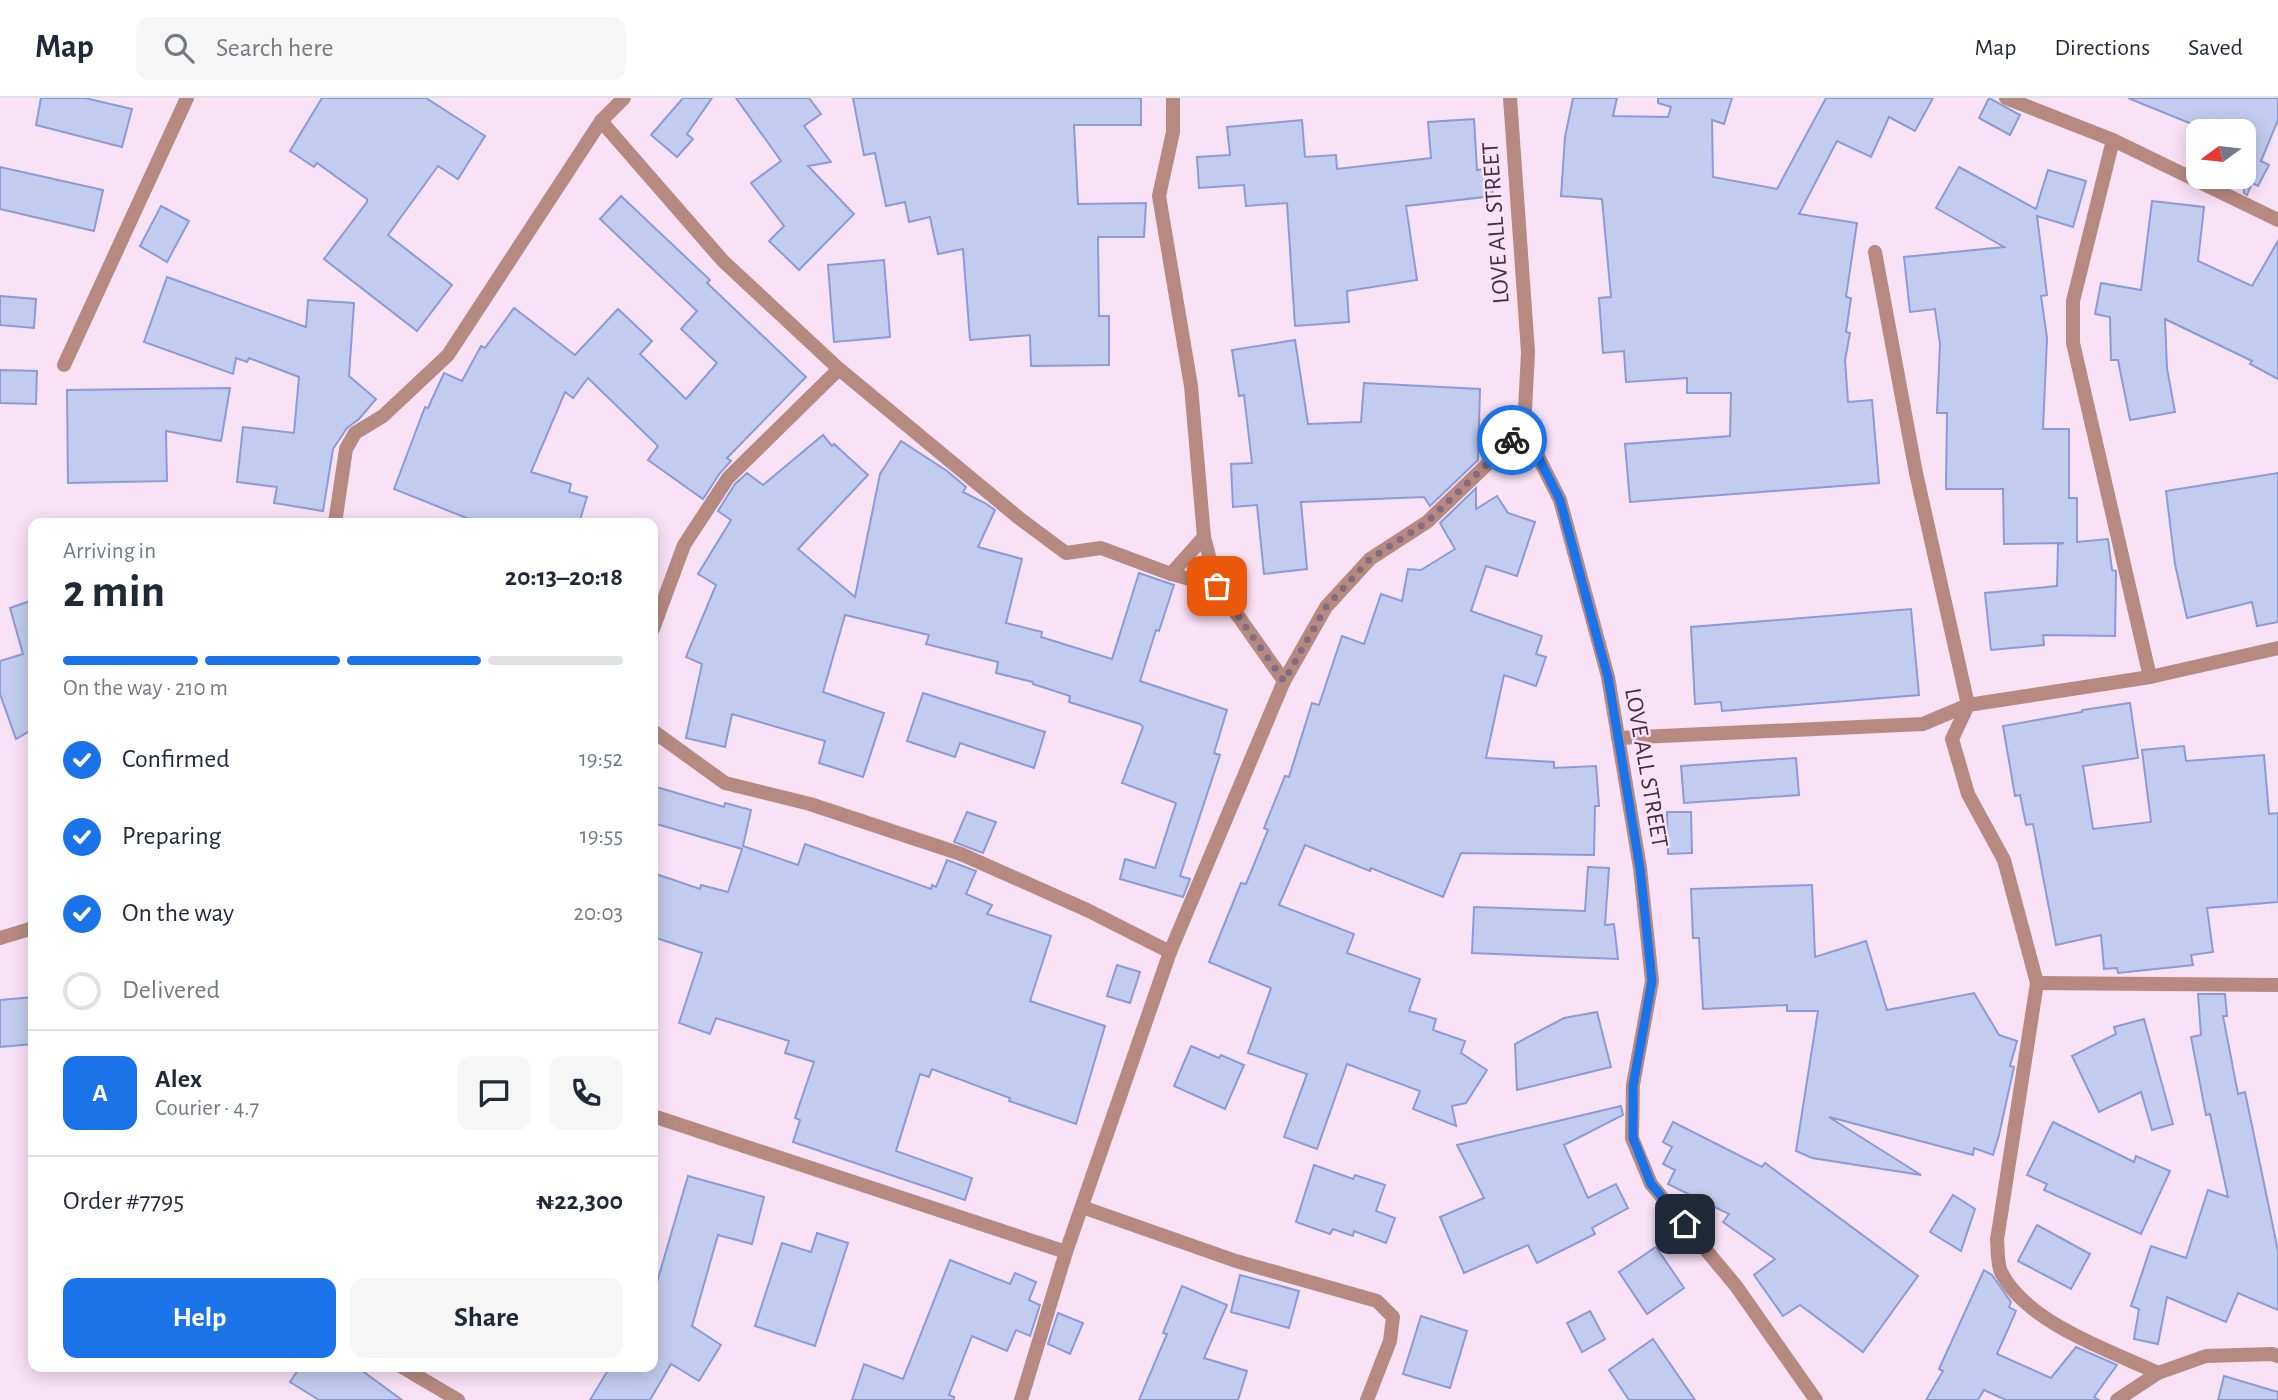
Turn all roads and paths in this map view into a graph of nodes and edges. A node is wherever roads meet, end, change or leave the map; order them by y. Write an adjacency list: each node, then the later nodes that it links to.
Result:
1 (624, 98): 6 (street)
2 (1173, 98): 14 (street)
3 (1510, 98): 12 (street, LOVE ALL STREET)
4 (2006, 98): 7 (street)
5 (181, 99): 10 (street)
6 (601, 121): 11 (street); 13 (street)
7 (2113, 140): 8 (street); 19 (street)
8 (2278, 220)
9 (1875, 251): 21 (street)
10 (64, 365)
11 (839, 369): 15 (street); 17 (street)
12 (1524, 429): 20 (street); 23 (street, LOVE ALL STREET)
13 (336, 518)
14 (1204, 537): 15 (street); 16 (street)
15 (1171, 574): 16 (street)
16 (1217, 586): 20 (street)
17 (658, 615)
18 (2278, 648): 19 (street)
19 (2150, 677): 21 (street)
20 (1284, 681): 26 (street)
21 (1969, 705): 23 (street); 27 (street)
22 (658, 735): 26 (street)
23 (1618, 738): 38 (street, LOVE ALL STREET)
24 (28, 930): 25 (street)
25 (0, 938)
26 (1170, 952): 30 (street)
27 (2037, 983): 28 (street); 34 (street)
28 (2278, 985)
29 (658, 1118): 31 (street)
30 (1082, 1207): 31 (street); 37 (street)
31 (1066, 1252): 36 (street)
32 (2278, 1356): 34 (street)
33 (410, 1372): 35 (street)
34 (2158, 1373): 39 (street)
35 (458, 1400)
36 (1021, 1400)
37 (1367, 1400)
38 (1816, 1400)
39 (2117, 1400)

